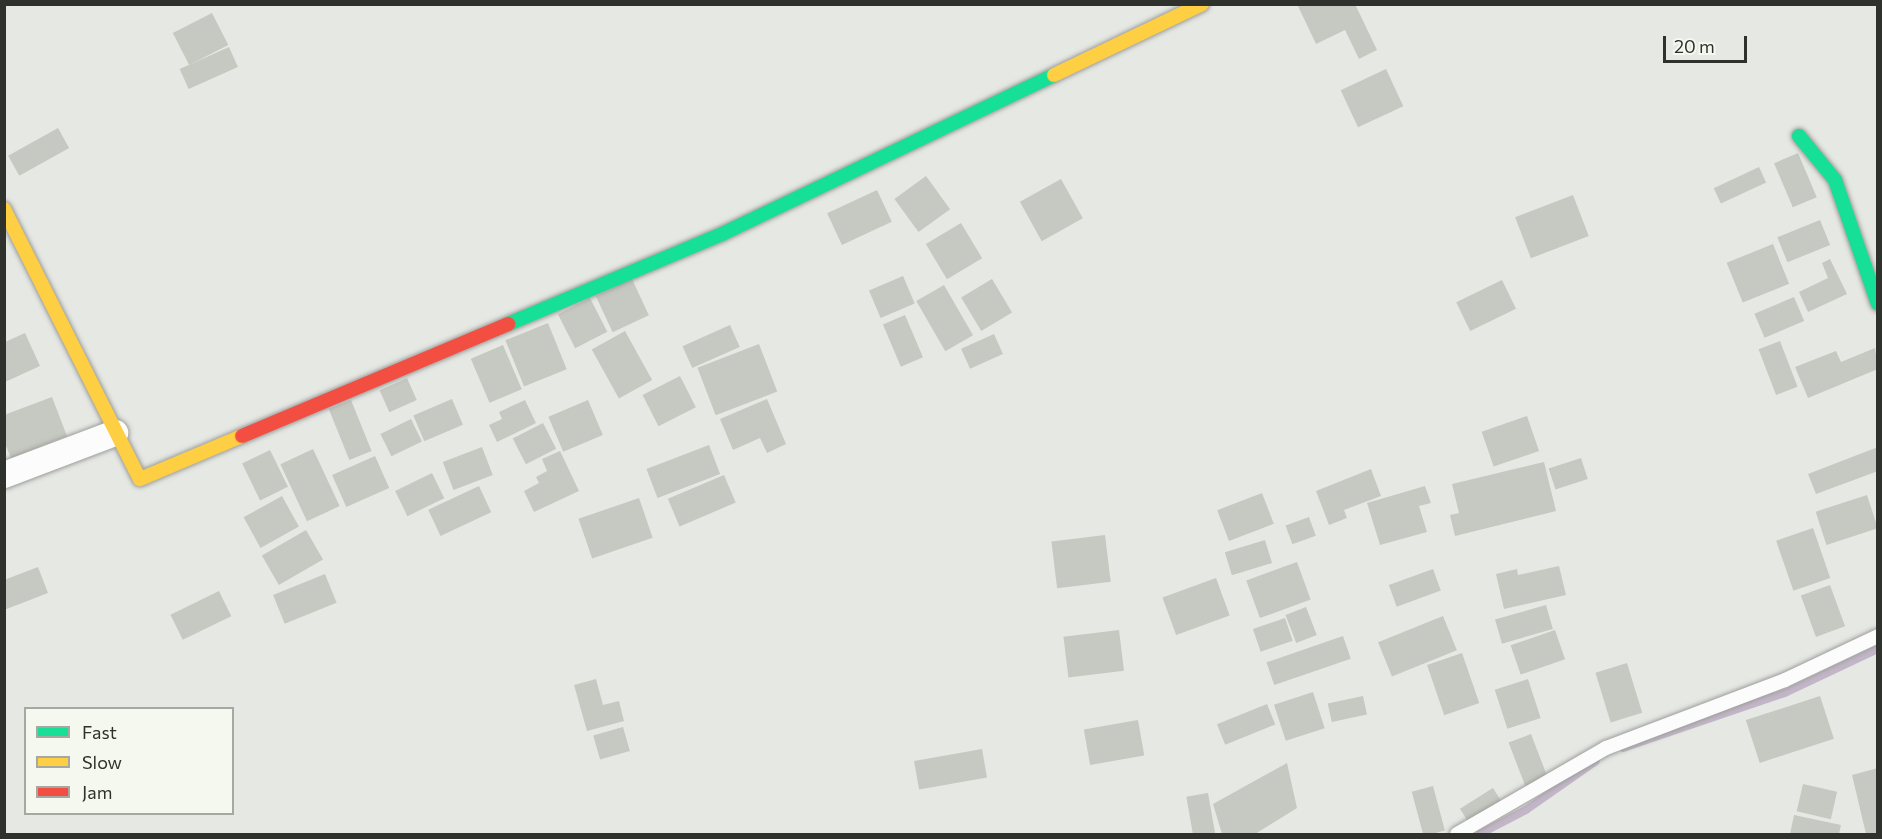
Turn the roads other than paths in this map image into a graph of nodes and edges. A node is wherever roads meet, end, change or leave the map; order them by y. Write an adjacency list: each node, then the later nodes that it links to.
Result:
1 (1202, 4): 5 (street)
2 (1799, 136): 4 (street)
3 (4, 209): 5 (street)
4 (1878, 304)
5 (115, 433): 6 (street)
6 (4, 475)
7 (1878, 636): 8 (lane)
8 (1457, 834)

